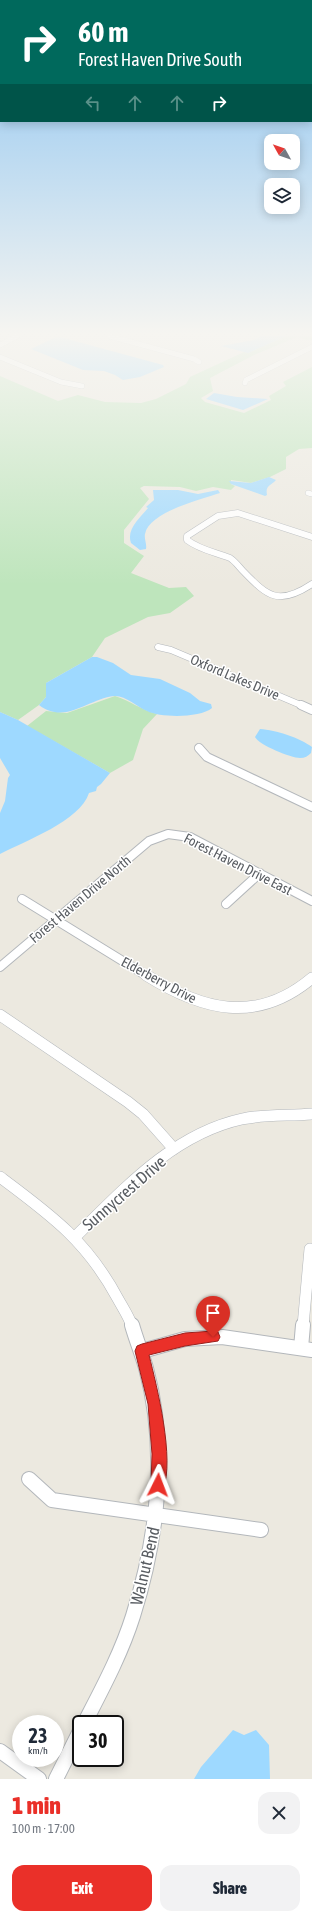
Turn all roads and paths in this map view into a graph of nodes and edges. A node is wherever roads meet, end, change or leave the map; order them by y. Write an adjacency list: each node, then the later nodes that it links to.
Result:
1 (312, 537): 2 (street)
2 (312, 584)
3 (158, 647): 4 (street, Oxford Lakes Drive)
4 (312, 710)
5 (199, 748): 6 (street)
6 (312, 807)
7 (162, 835): 8 (street, Forest Haven Drive East); 12 (street, Forest Haven Drive North)
8 (260, 873): 10 (street, Forest Haven Drive East); 11 (street)
9 (22, 899): 12 (street, Elderberry Drive)
10 (312, 901)
11 (226, 904)
12 (55, 920): 13 (street, Forest Haven Drive North); 14 (street, Elderberry Drive)
13 (0, 967)
14 (312, 978)
15 (0, 1015): 17 (street)
16 (312, 1114): 17 (street, Sunnycrest Drive)
17 (174, 1149): 19 (street, Sunnycrest Drive)
18 (0, 1177): 19 (street, Walnut Bend)
19 (74, 1237): 22 (street, Walnut Bend)
20 (310, 1249): 21 (street)
21 (306, 1349): 22 (street)
22 (142, 1351): 24 (street, Walnut Bend)
23 (29, 1479): 24 (street)
24 (156, 1515): 25 (street); 26 (street, Walnut Bend)
25 (261, 1530)
26 (89, 1715)
27 (72, 1747): 30 (street)
28 (0, 1751): 29 (street)
29 (39, 1779)
30 (56, 1779)

